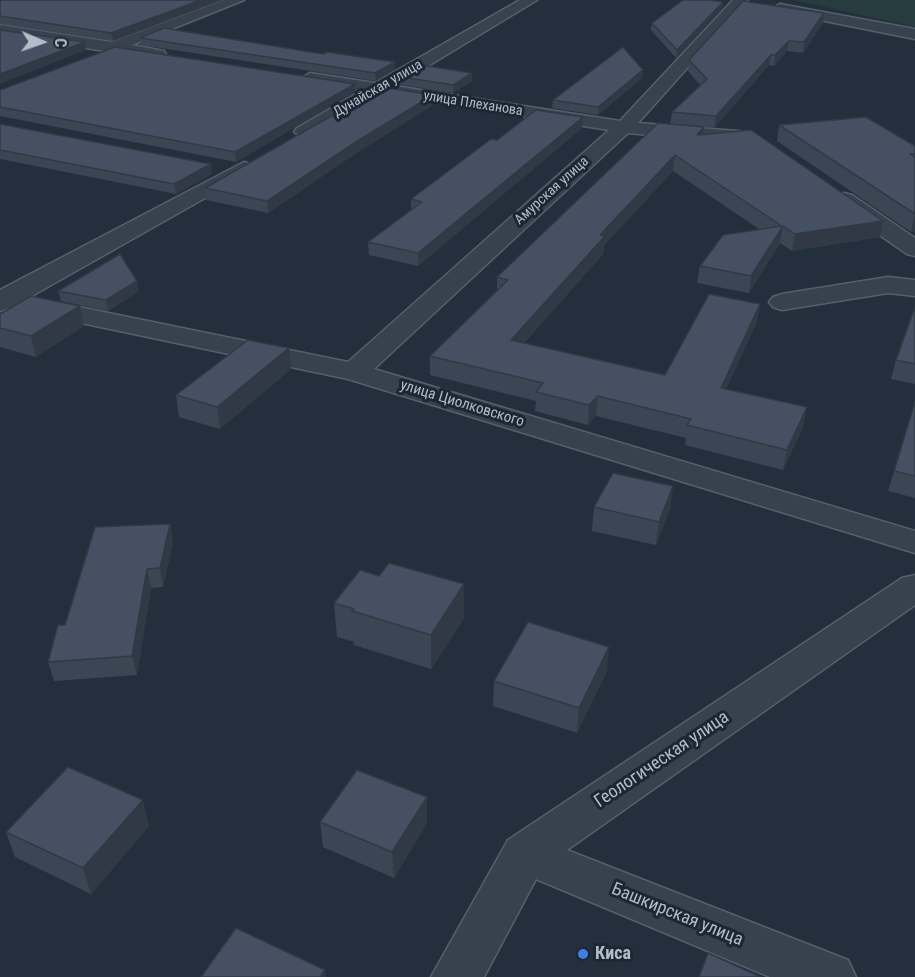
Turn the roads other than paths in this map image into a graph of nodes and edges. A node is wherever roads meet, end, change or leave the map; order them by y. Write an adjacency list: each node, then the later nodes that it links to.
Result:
1 (237, 0): 7 (street)
2 (530, 0): 11 (street, Дунайская улица)
3 (741, 0): 12 (street, Амурская улица)
4 (762, 4): 6 (street)
5 (0, 30): 7 (street)
6 (915, 34)
7 (113, 47): 8 (street); 9 (street)
8 (171, 56)
9 (82, 59)
10 (297, 76): 11 (street, улица Плеханова)
11 (378, 89): 12 (street, улица Плеханова); 13 (street, Дунайская улица)
12 (624, 127): 14 (street, улица Плеханова); 23 (street, Амурская улица)
13 (288, 142)
14 (765, 145)
15 (258, 159): 17 (street)
16 (204, 164): 17 (street)
17 (238, 171): 21 (street)
18 (831, 190): 19 (street)
19 (915, 249)
20 (915, 288): 22 (street)
21 (2, 300): 23 (street, улица Циолковского)
22 (782, 302)
23 (354, 372): 24 (street, улица Циолковского)
24 (915, 542)
25 (915, 586): 26 (street, Геологическая улица)
26 (525, 854): 27 (street, Геологическая улица); 28 (street, Башкирская улица)
27 (457, 977)
28 (830, 977)

